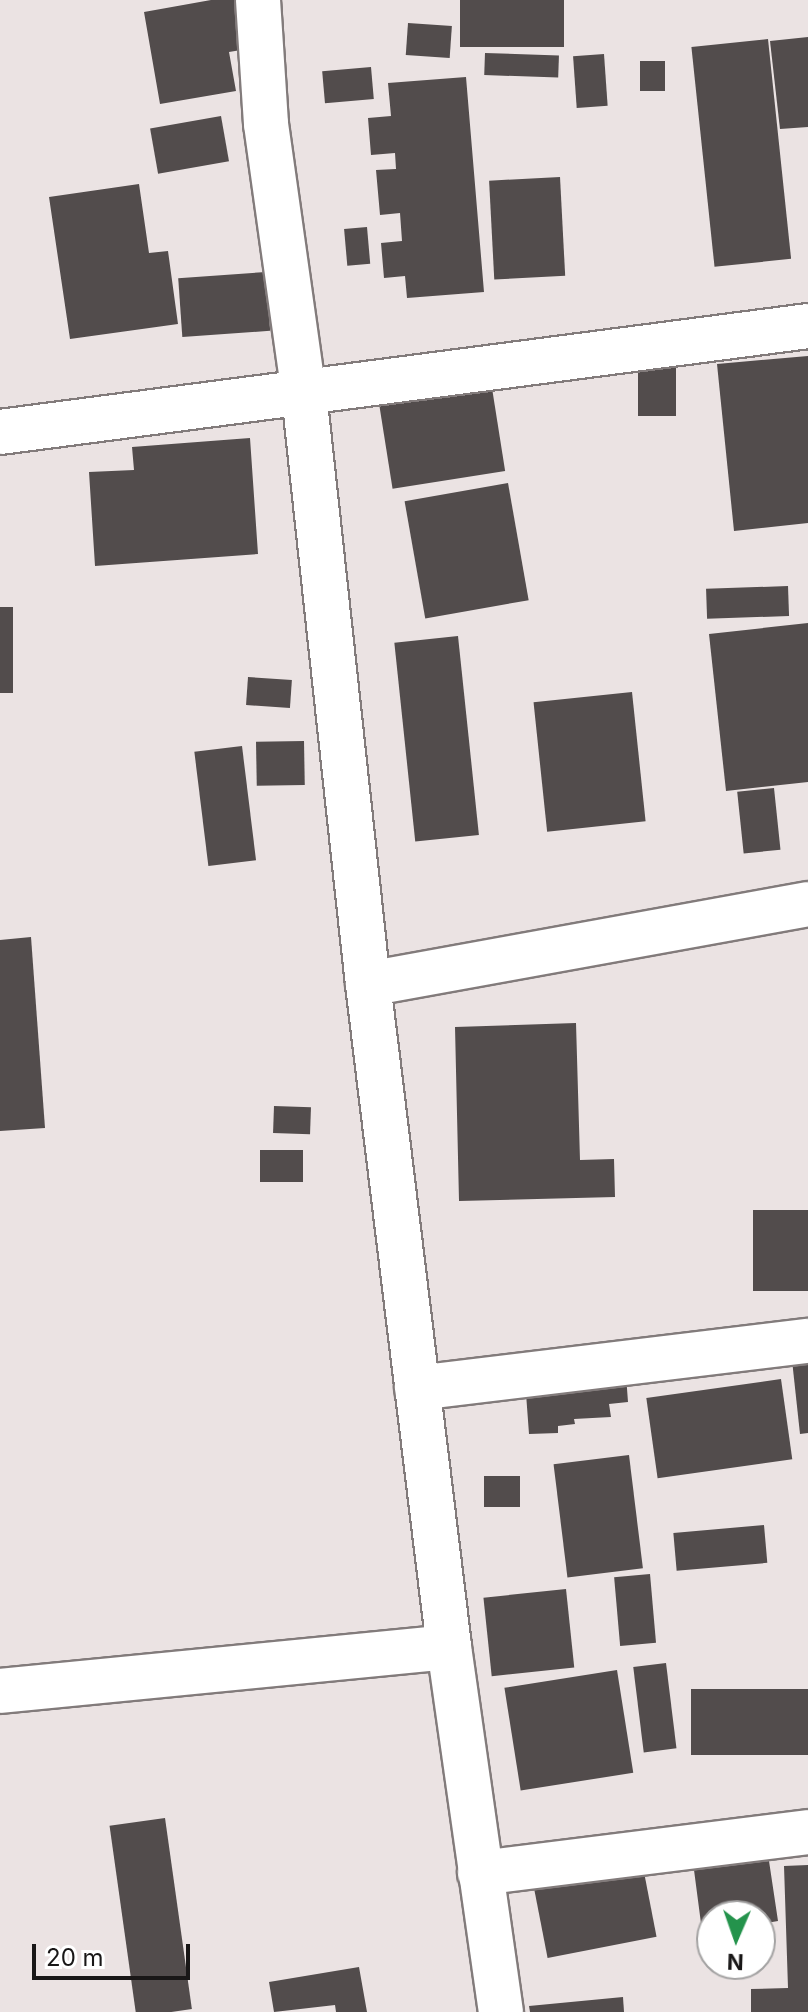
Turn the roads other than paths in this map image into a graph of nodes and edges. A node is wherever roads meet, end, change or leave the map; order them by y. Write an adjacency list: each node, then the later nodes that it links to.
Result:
1 (258, 0): 3 (street)
2 (808, 326): 3 (street)
3 (304, 394): 4 (street); 6 (street)
4 (0, 432)
5 (808, 904): 6 (street)
6 (368, 984): 8 (street)
7 (808, 1341): 8 (street)
8 (417, 1388): 9 (street)
9 (449, 1647): 10 (street); 12 (street)
10 (0, 1691)
11 (808, 1832): 12 (street)
12 (480, 1873): 13 (street)
13 (501, 2012)

